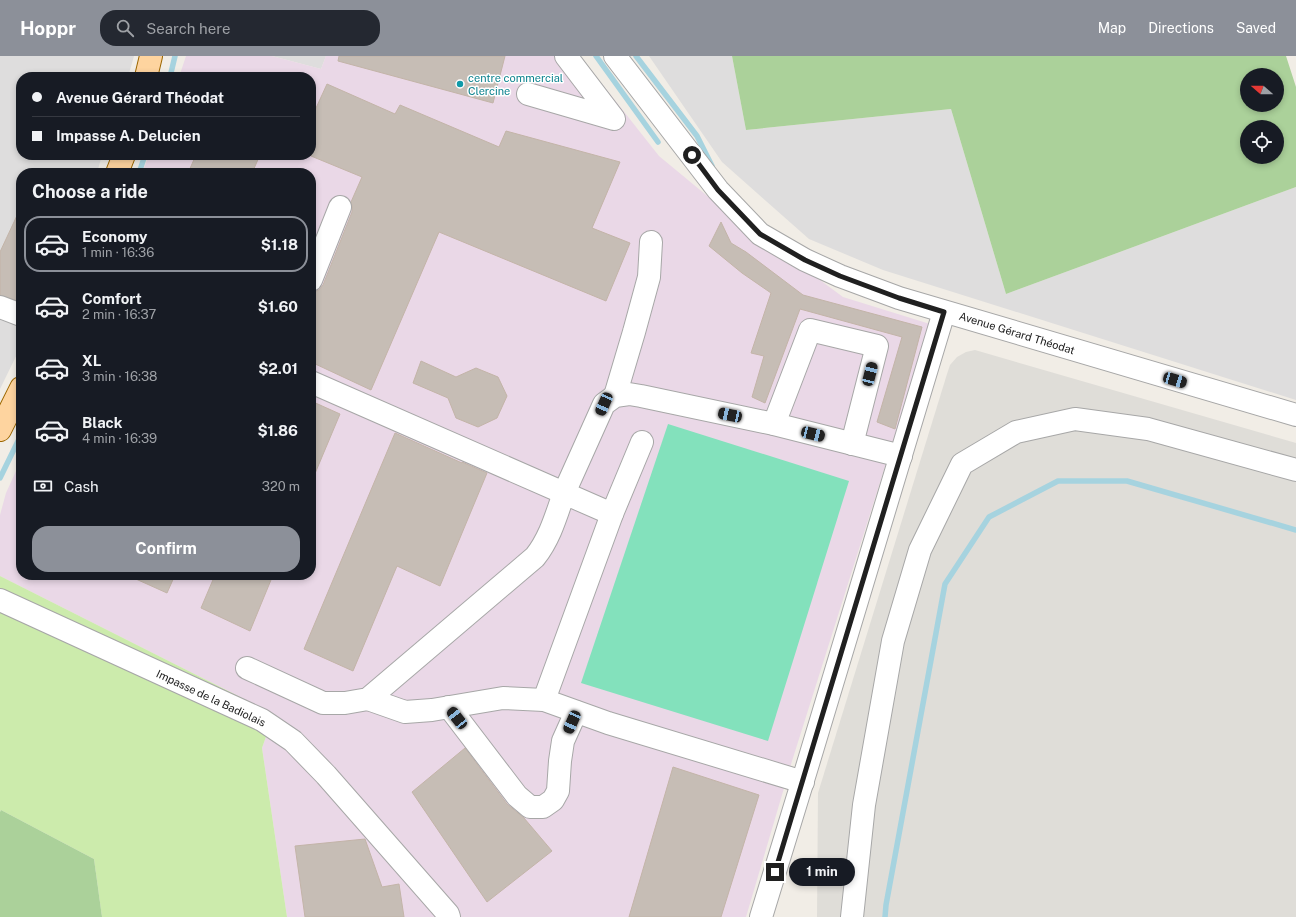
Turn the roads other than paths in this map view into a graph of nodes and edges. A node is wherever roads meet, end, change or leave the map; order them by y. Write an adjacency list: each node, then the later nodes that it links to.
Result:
1 (151, 56): 4 (main road)
2 (566, 56): 5 (street)
3 (615, 56): 10 (street, Avenue Gérard Théodat)
4 (147, 72)
5 (528, 94)
6 (340, 206): 8 (street)
7 (651, 242): 13 (street)
8 (316, 267)
9 (0, 306): 11 (street)
10 (944, 312): 15 (street, Avenue Gérard Théodat); 20 (street)
11 (16, 313)
12 (316, 384): 22 (street)
13 (615, 396): 16 (street); 22 (street)
14 (16, 398): 17 (main road)
15 (1296, 415)
16 (774, 424): 19 (street); 19 (street)
17 (0, 430)
18 (642, 442): 23 (street)
19 (852, 444): 20 (street)
20 (901, 456): 30 (street)
21 (1296, 470): 33 (street)
22 (564, 493): 23 (street); 26 (street)
23 (612, 514): 27 (street)
24 (0, 600): 31 (street, Impasse de la Badiolais)
25 (247, 668): 26 (street)
26 (368, 699): 28 (street)
27 (544, 700): 28 (street); 29 (street)
28 (449, 707): 29 (street)
29 (576, 712): 30 (street)
30 (803, 782): 32 (street)
31 (449, 917)
32 (761, 917)
33 (852, 917)

